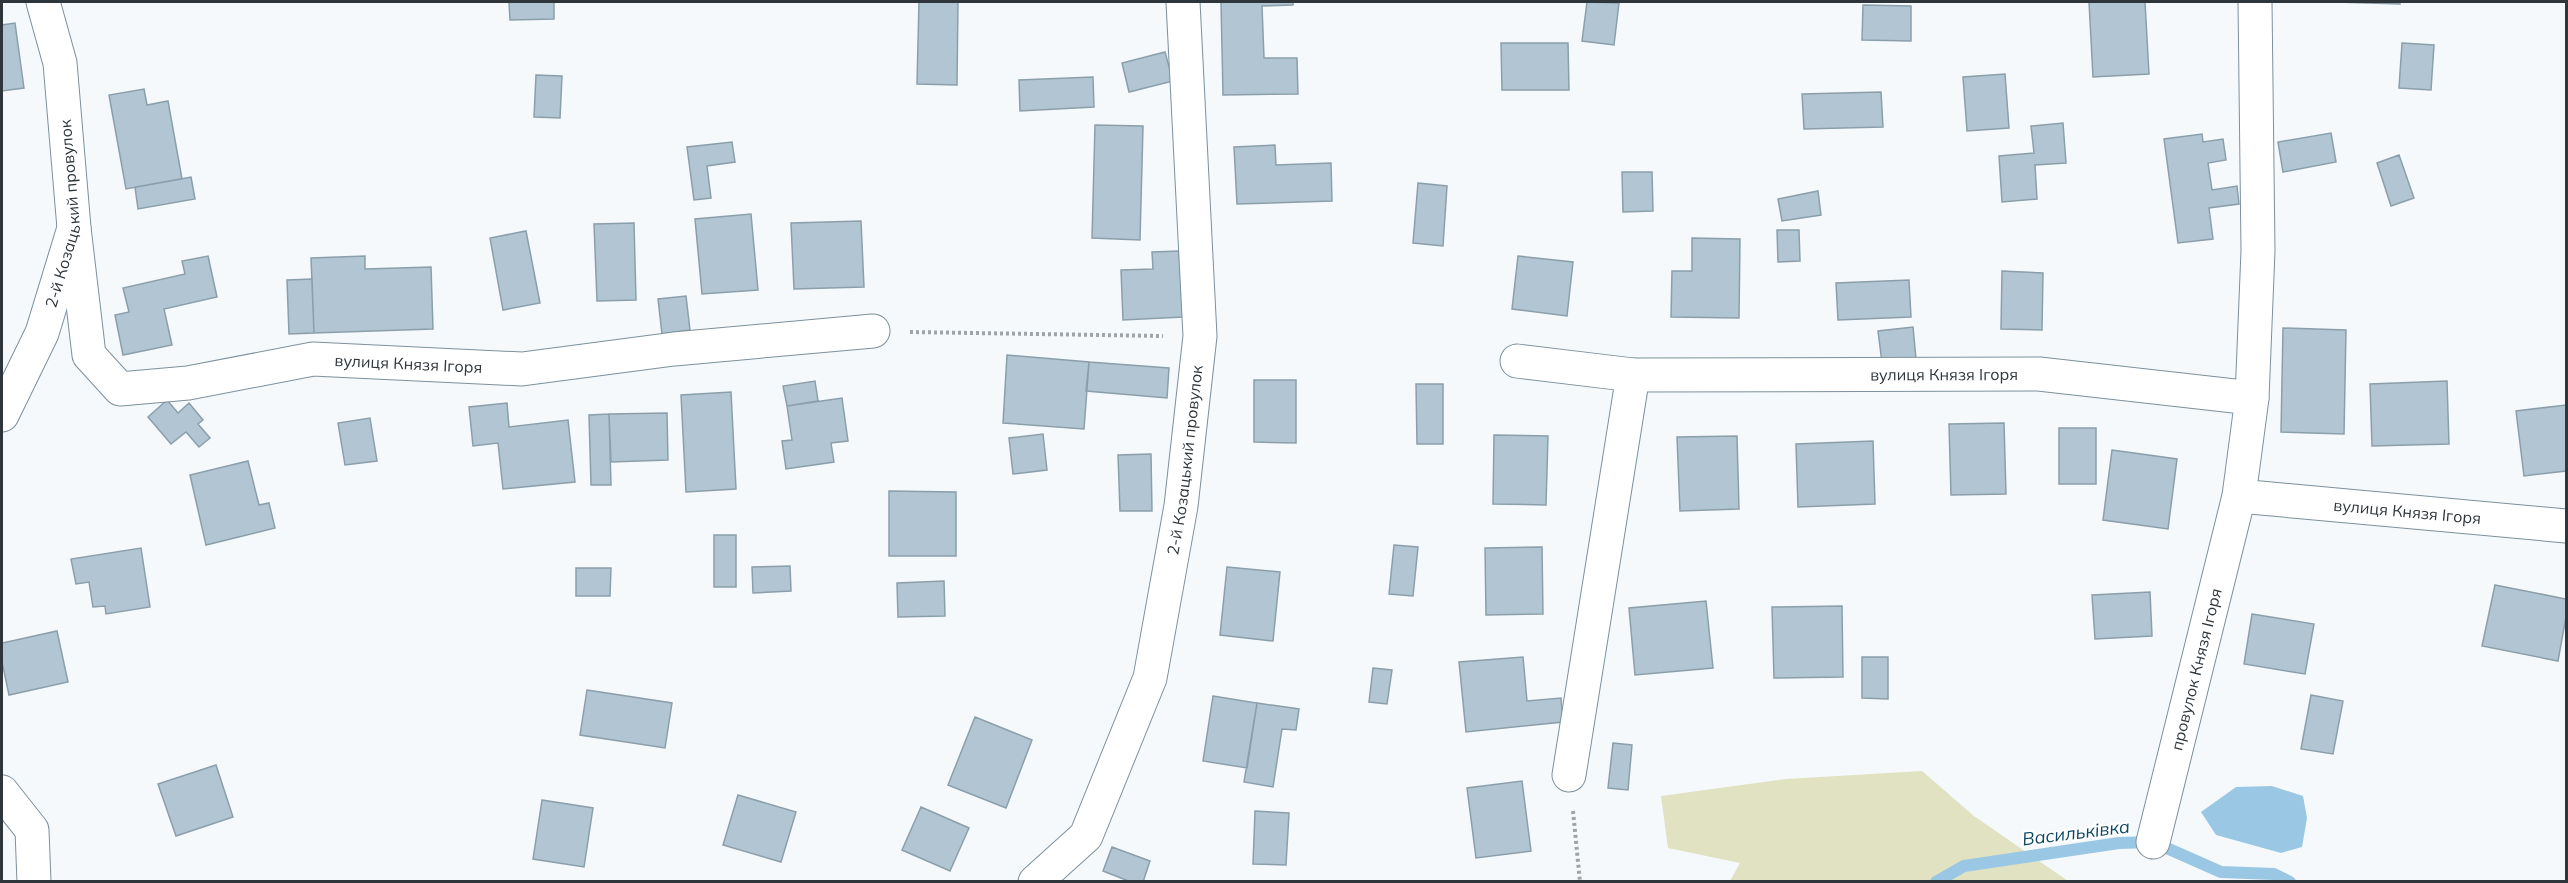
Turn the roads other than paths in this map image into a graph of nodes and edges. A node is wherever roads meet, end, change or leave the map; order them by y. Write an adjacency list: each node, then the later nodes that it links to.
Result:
1 (43, 2): 4 (street, 2-й Козацький провулок)
2 (1183, 2): 16 (street, 2-й Козацький провулок)
3 (2254, 2): 8 (street)
4 (74, 228): 5 (street, вулиця Князя Ігоря); 9 (street, 2-й Козацький провулок)
5 (873, 331)
6 (1517, 361): 7 (street, вулиця Князя Ігоря)
7 (1633, 375): 8 (street, вулиця Князя Ігоря); 12 (street)
8 (2252, 398): 10 (street)
9 (2, 415)
10 (2239, 496): 11 (street, вулиця Князя Ігоря); 14 (street, провулок Князя Ігоря)
11 (2566, 526)
12 (1569, 775)
13 (2, 792): 15 (street)
14 (2153, 842)
15 (34, 882)
16 (1035, 882)

